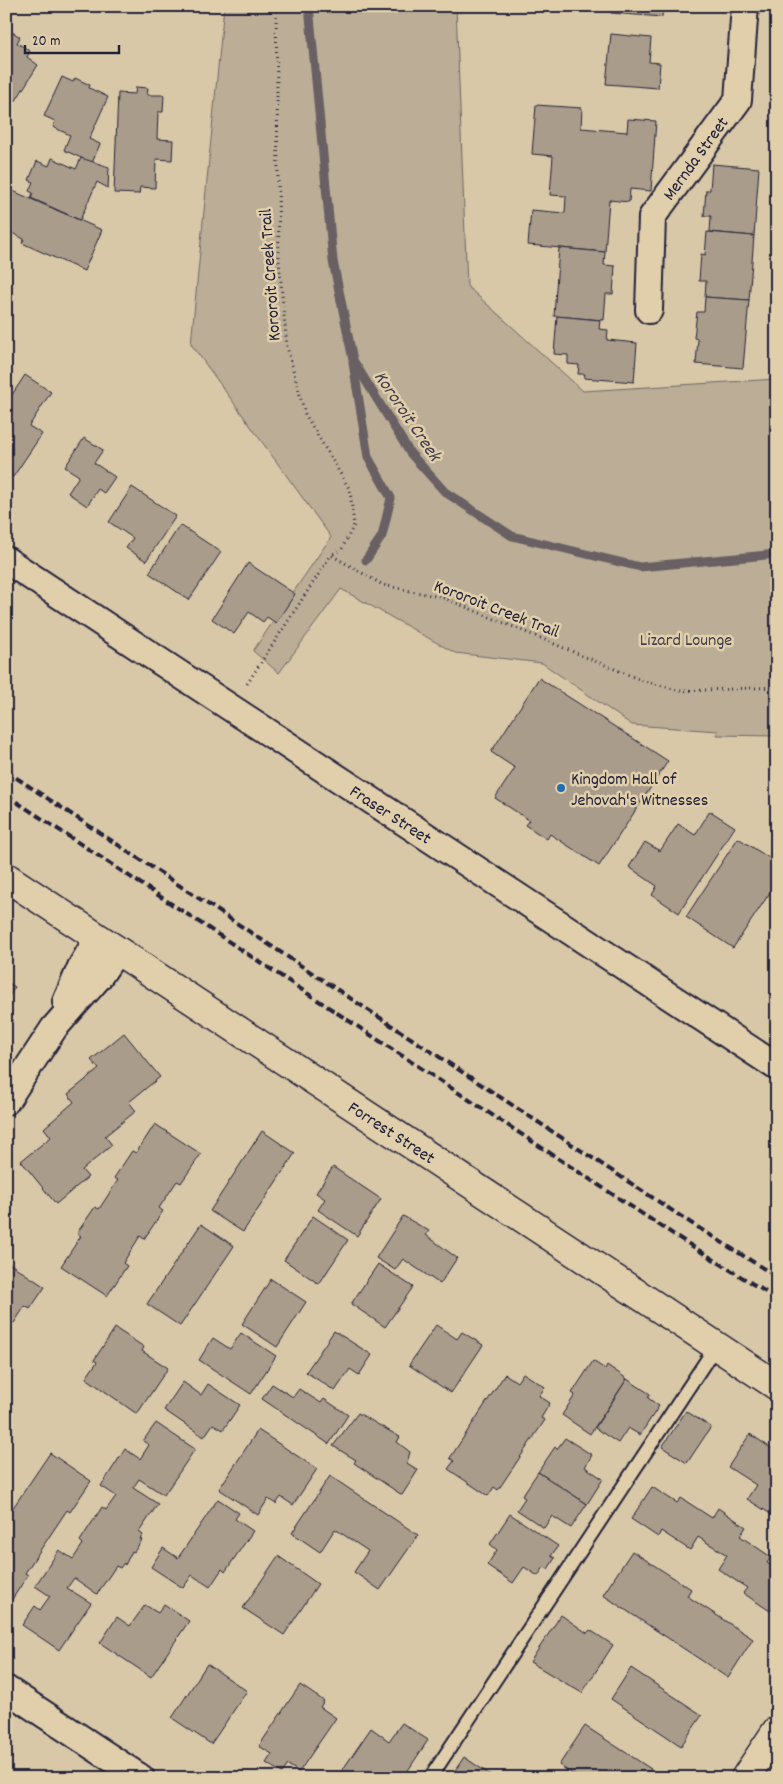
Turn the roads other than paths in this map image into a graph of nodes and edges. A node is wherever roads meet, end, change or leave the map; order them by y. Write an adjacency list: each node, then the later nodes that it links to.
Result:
1 (745, 6): 2 (street, Mernda Street)
2 (649, 310)
3 (6, 560): 6 (street, Fraser Street)
4 (6, 877): 5 (street, Forrest Street)
5 (108, 944): 7 (street); 8 (street, Forrest Street)
6 (777, 1067)
7 (6, 1101)
8 (716, 1346): 9 (street, Forrest Street); 13 (lane)
9 (777, 1386)
10 (6, 1689): 12 (street)
11 (777, 1730): 14 (street)
12 (141, 1778)
13 (430, 1778)
14 (745, 1778)

